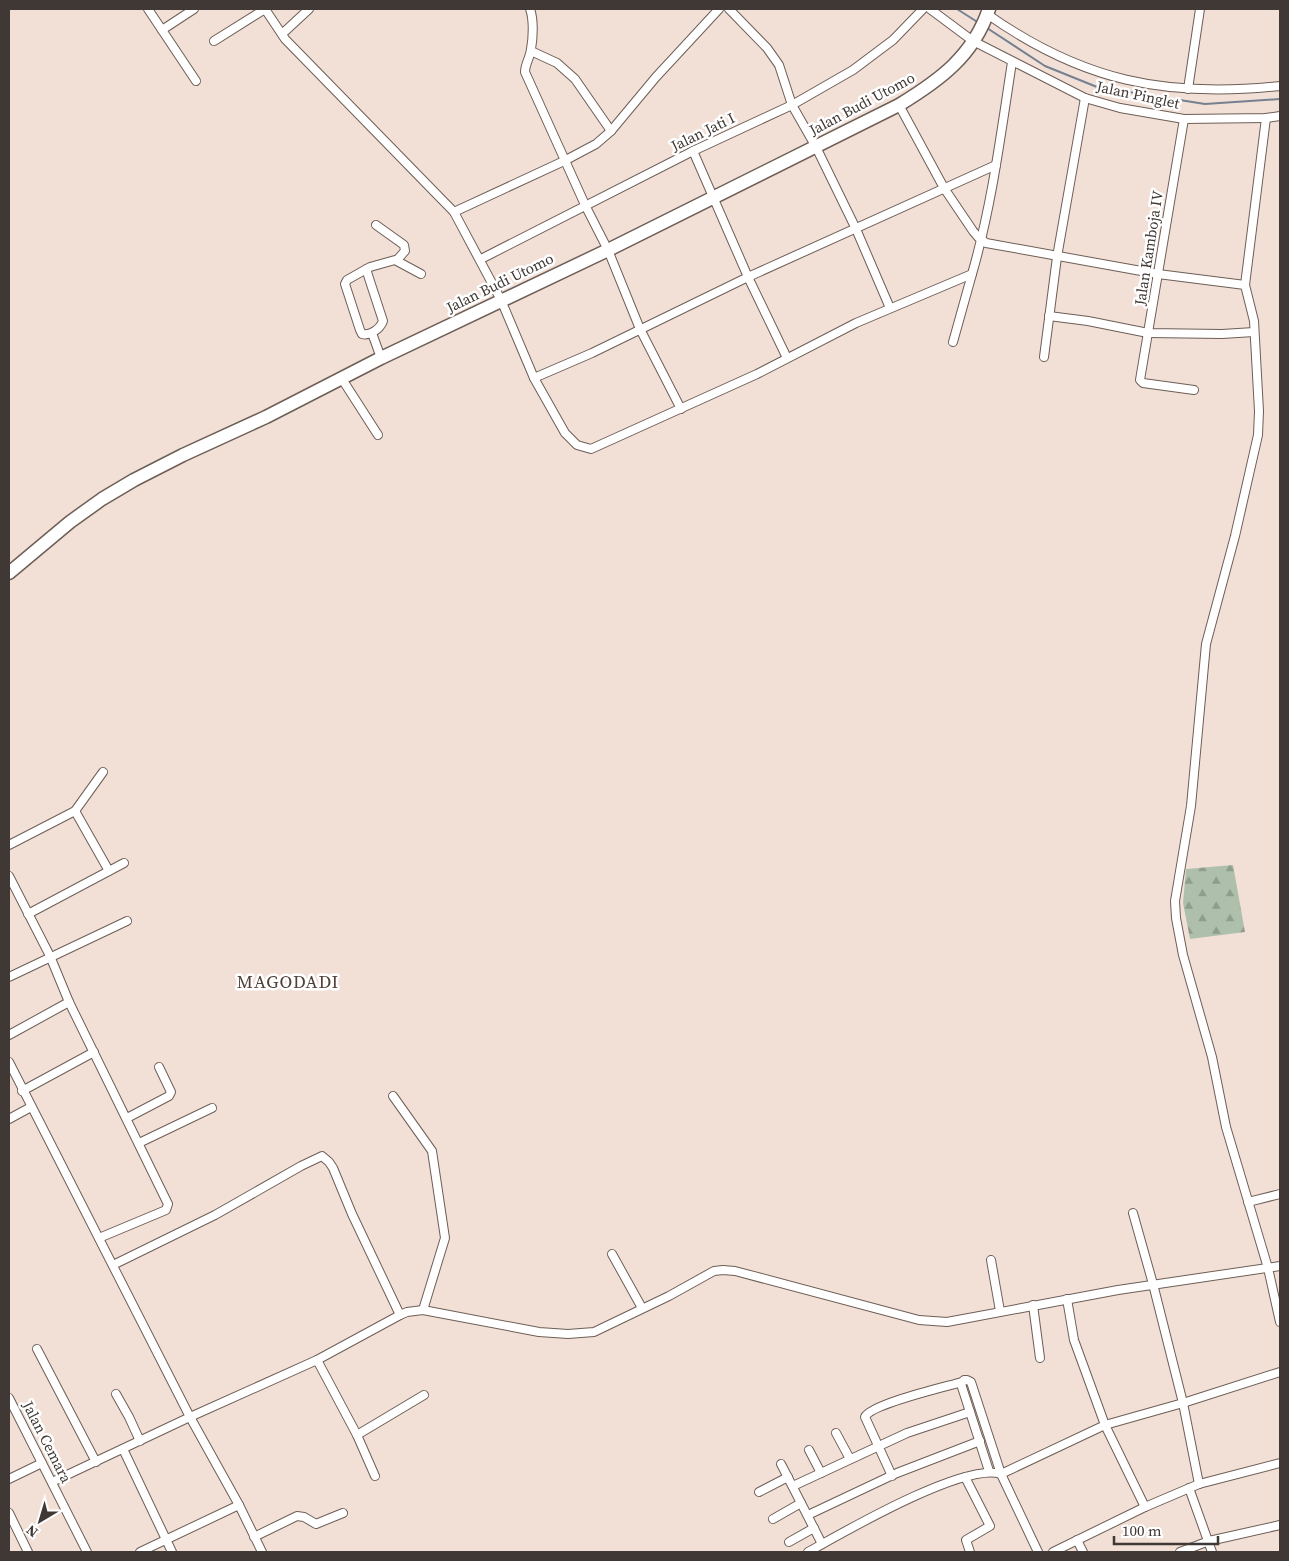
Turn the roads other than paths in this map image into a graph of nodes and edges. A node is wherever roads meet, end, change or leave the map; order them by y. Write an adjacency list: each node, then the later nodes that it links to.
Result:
1 (148, 9): 12 (street)
2 (194, 9): 12 (street)
3 (266, 9): 13 (street); 15 (street)
4 (309, 9): 13 (street)
5 (530, 9): 16 (street)
6 (719, 9): 27 (street)
7 (729, 9): 22 (street)
8 (923, 9): 22 (street, Jalan Jati I)
9 (930, 9): 14 (street, Jalan Pinglet)
10 (1200, 9): 20 (street)
11 (987, 14): 14 (main road, Jalan Budi Utomo); 20 (street)
12 (162, 30): 18 (street)
13 (282, 34): 35 (street)
14 (975, 39): 17 (street, Jalan Pinglet); 23 (main road, Jalan Budi Utomo)
15 (214, 41)
16 (531, 51): 27 (street); 30 (street)
17 (1012, 62): 21 (street, Jalan Pinglet); 31 (street)
18 (196, 81)
19 (1280, 86): 20 (street)
20 (1188, 89)
21 (1085, 98): 26 (street, Jalan Pinglet); 40 (street)
22 (792, 105): 28 (street); 29 (street, Jalan Jati I)
23 (899, 105): 28 (main road, Jalan Budi Utomo); 32 (street)
24 (1280, 116): 25 (street, Jalan Pinglet)
25 (1266, 118): 26 (street, Jalan Pinglet); 48 (street)
26 (1184, 119): 46 (street, Jalan Kamboja IV)
27 (611, 131): 30 (street)
28 (816, 147): 33 (main road, Jalan Budi Utomo); 37 (street)
29 (693, 151): 33 (street); 34 (street, Jalan Jati I)
30 (564, 161): 34 (street); 35 (street)
31 (996, 165): 32 (street); 38 (street)
32 (944, 188): 37 (street); 38 (street)
33 (714, 196): 39 (main road, Jalan Budi Utomo); 47 (street)
34 (586, 207): 39 (street); 41 (street, Jalan Jati I)
35 (454, 212): 41 (street)
36 (376, 225): 42 (street)
37 (856, 229): 47 (street); 50 (street)
38 (981, 240): 40 (street); 45 (street)
39 (608, 250): 49 (main road, Jalan Budi Utomo); 52 (street)
40 (1057, 257): 46 (street); 51 (street)
41 (481, 259): 49 (street)
42 (398, 260): 43 (street); 44 (street)
43 (366, 269): 53 (street); 53 (street)
44 (420, 274)
45 (972, 274): 50 (street); 56 (street)
46 (1158, 274): 48 (street); 55 (street, Jalan Kamboja IV)
47 (748, 277): 52 (street); 59 (street)
48 (1246, 285): 54 (street)
49 (501, 300): 58 (main road, Jalan Budi Utomo); 60 (street)
50 (890, 308): 59 (street)
51 (1049, 316): 55 (street); 57 (street)
52 (640, 329): 60 (street); 63 (street)
53 (372, 332): 58 (street)
54 (1254, 332): 55 (street); 89 (street)
55 (1148, 333): 62 (street, Jalan Kamboja IV)
56 (953, 342)
57 (1044, 357)
58 (381, 358): 61 (main road, Jalan Budi Utomo)
59 (787, 358): 63 (street)
60 (534, 378): 63 (street)
61 (342, 379): 64 (street); 65 (main road, Jalan Budi Utomo)
62 (1194, 390)
63 (681, 409)
64 (378, 435)
65 (9, 573)
66 (103, 772): 67 (street)
67 (75, 811): 68 (street); 70 (street)
68 (9, 845)
69 (124, 863): 70 (street)
70 (109, 872): 72 (street)
71 (9, 876): 72 (street)
72 (28, 914): 74 (street)
73 (126, 920): 74 (street)
74 (50, 956): 75 (street); 76 (street)
75 (9, 977)
76 (69, 1002): 77 (street); 78 (street)
77 (9, 1035)
78 (94, 1052): 81 (street); 85 (street)
79 (9, 1062): 81 (street)
80 (159, 1067): 85 (street)
81 (22, 1091): 83 (street)
82 (392, 1096): 101 (street)
83 (31, 1107): 86 (street); 91 (street)
84 (212, 1108): 87 (street)
85 (127, 1118): 87 (street)
86 (9, 1119)
87 (139, 1143): 91 (street)
88 (1280, 1194): 89 (street)
89 (1248, 1202): 96 (street)
90 (1134, 1213): 97 (street)
91 (99, 1238): 94 (street)
92 (612, 1254): 100 (street)
93 (991, 1260): 102 (street)
94 (113, 1265): 103 (street); 115 (street)
95 (1280, 1266): 96 (street)
96 (1268, 1268): 97 (street); 104 (street)
97 (1154, 1284): 98 (street); 113 (street)
98 (1067, 1299): 99 (street); 116 (street)
99 (1033, 1305): 102 (street); 106 (street)
100 (642, 1308): 101 (street); 102 (street)
101 (423, 1310): 103 (street)
102 (1000, 1311)
103 (400, 1315): 107 (street)
104 (1280, 1322)
105 (37, 1350): 125 (street)
106 (1040, 1358)
107 (317, 1360): 115 (street); 118 (street)
108 (1280, 1372): 113 (street)
109 (962, 1382): 114 (street); 121 (street); 131 (street)
110 (116, 1394): 119 (street)
111 (424, 1395): 118 (street)
112 (9, 1398): 126 (street, Jalan Cemara)
113 (1183, 1403): 116 (street); 138 (street)
114 (970, 1412): 120 (street); 121 (street)
115 (190, 1417): 119 (street); 143 (street)
116 (1106, 1425): 131 (street); 144 (street)
117 (836, 1433): 124 (street)
118 (357, 1435): 132 (street)
119 (140, 1440): 122 (street)
120 (980, 1441): 129 (street); 133 (street)
121 (879, 1446): 124 (street); 133 (street)
122 (123, 1449): 125 (street); 152 (street)
123 (809, 1450): 130 (street)
124 (850, 1459): 130 (street)
125 (96, 1462): 137 (street)
126 (42, 1463): 136 (street); 137 (street, Jalan Cemara)
127 (781, 1464): 134 (street)
128 (1280, 1464): 138 (street)
129 (988, 1471): 131 (street); 135 (street)
130 (821, 1473): 139 (street)
131 (1001, 1474): 164 (street)
132 (375, 1476)
133 (892, 1476): 147 (street)
134 (788, 1477): 139 (street); 141 (street)
135 (965, 1477): 156 (street); 163 (street)
136 (9, 1480)
137 (52, 1482): 158 (street, Jalan Cemara)
138 (1199, 1484): 140 (street)
139 (793, 1486): 142 (street)
140 (1189, 1488): 144 (street); 154 (street)
141 (759, 1492)
142 (801, 1503): 147 (street); 148 (street)
143 (239, 1505): 151 (street); 152 (street)
144 (1145, 1507): 153 (street)
145 (9, 1513): 157 (street)
146 (343, 1513): 151 (street)
147 (808, 1515): 150 (street)
148 (773, 1519)
149 (1280, 1525): 154 (street)
150 (814, 1528): 155 (street); 156 (street)
151 (254, 1537): 161 (street)
152 (167, 1540): 159 (street); 160 (street)
153 (1077, 1540): 165 (street); 166 (street)
154 (1209, 1541): 167 (street); 168 (street)
155 (789, 1542)
156 (822, 1544): 162 (street)
157 (28, 1552)
158 (86, 1552)
159 (140, 1552)
160 (172, 1552)
161 (262, 1552)
162 (808, 1552)
163 (970, 1552)
164 (1038, 1552)
165 (1053, 1552)
166 (1083, 1552)
167 (1180, 1552)
168 (1212, 1552)

